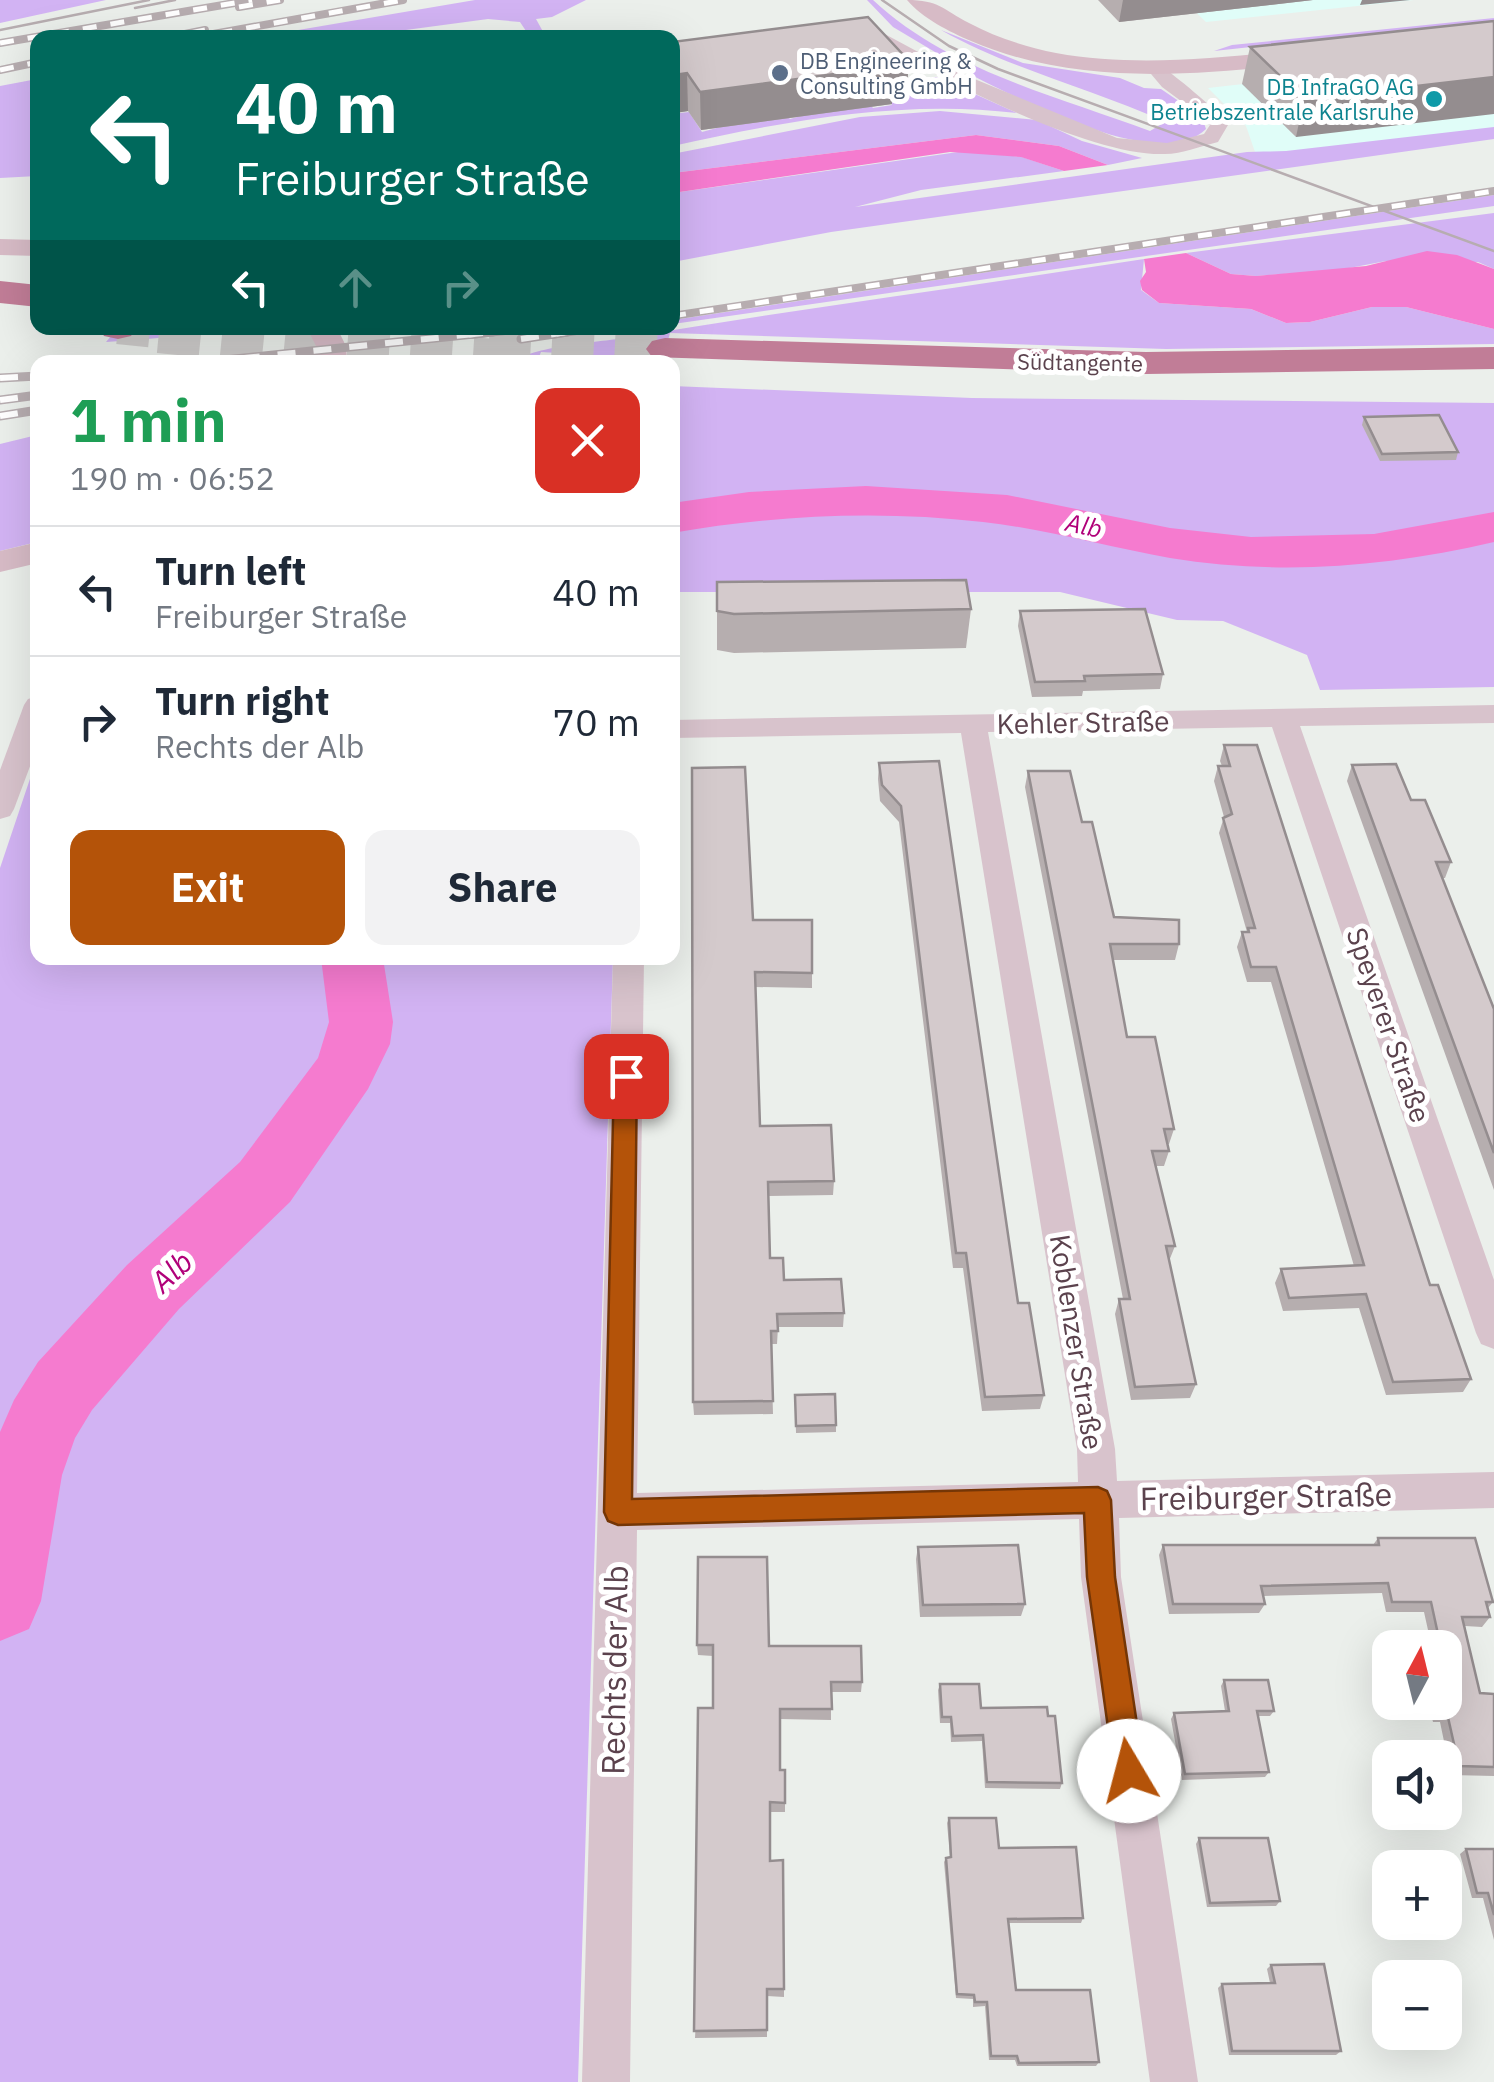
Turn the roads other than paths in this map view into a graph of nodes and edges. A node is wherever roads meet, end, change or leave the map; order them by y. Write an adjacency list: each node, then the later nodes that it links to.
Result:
1 (918, 0): 4 (main road)
2 (881, 37): 4 (street)
3 (1341, 52): 4 (main road)
4 (1155, 68)
5 (0, 247): 6 (main road)
6 (30, 248)
7 (0, 292): 8 (highway)
8 (30, 295)
9 (0, 314): 10 (highway)
10 (30, 317)
11 (1494, 358): 12 (highway, Südtangente)
12 (680, 360)
13 (680, 361): 14 (highway, Südtangente)
14 (1494, 381)
15 (30, 554): 16 (main road)
16 (0, 562)
17 (1494, 714): 18 (street, Kehler Straße)
18 (1283, 718): 19 (street, Kehler Straße); 24 (street, Speyerer Straße)
19 (973, 724): 21 (street, Kehler Straße); 26 (street, Koblenzer Straße)
20 (30, 727): 22 (street)
21 (680, 729)
22 (0, 809)
23 (628, 965): 27 (street, Rechts der Alb)
24 (1494, 1333)
25 (1494, 1490): 26 (street, Freiburger Straße)
26 (1098, 1500): 27 (street, Freiburger Straße); 29 (street, Koblenzer Straße)
27 (618, 1512): 28 (street, Rechts der Alb)
28 (606, 2082)
29 (1174, 2082)

